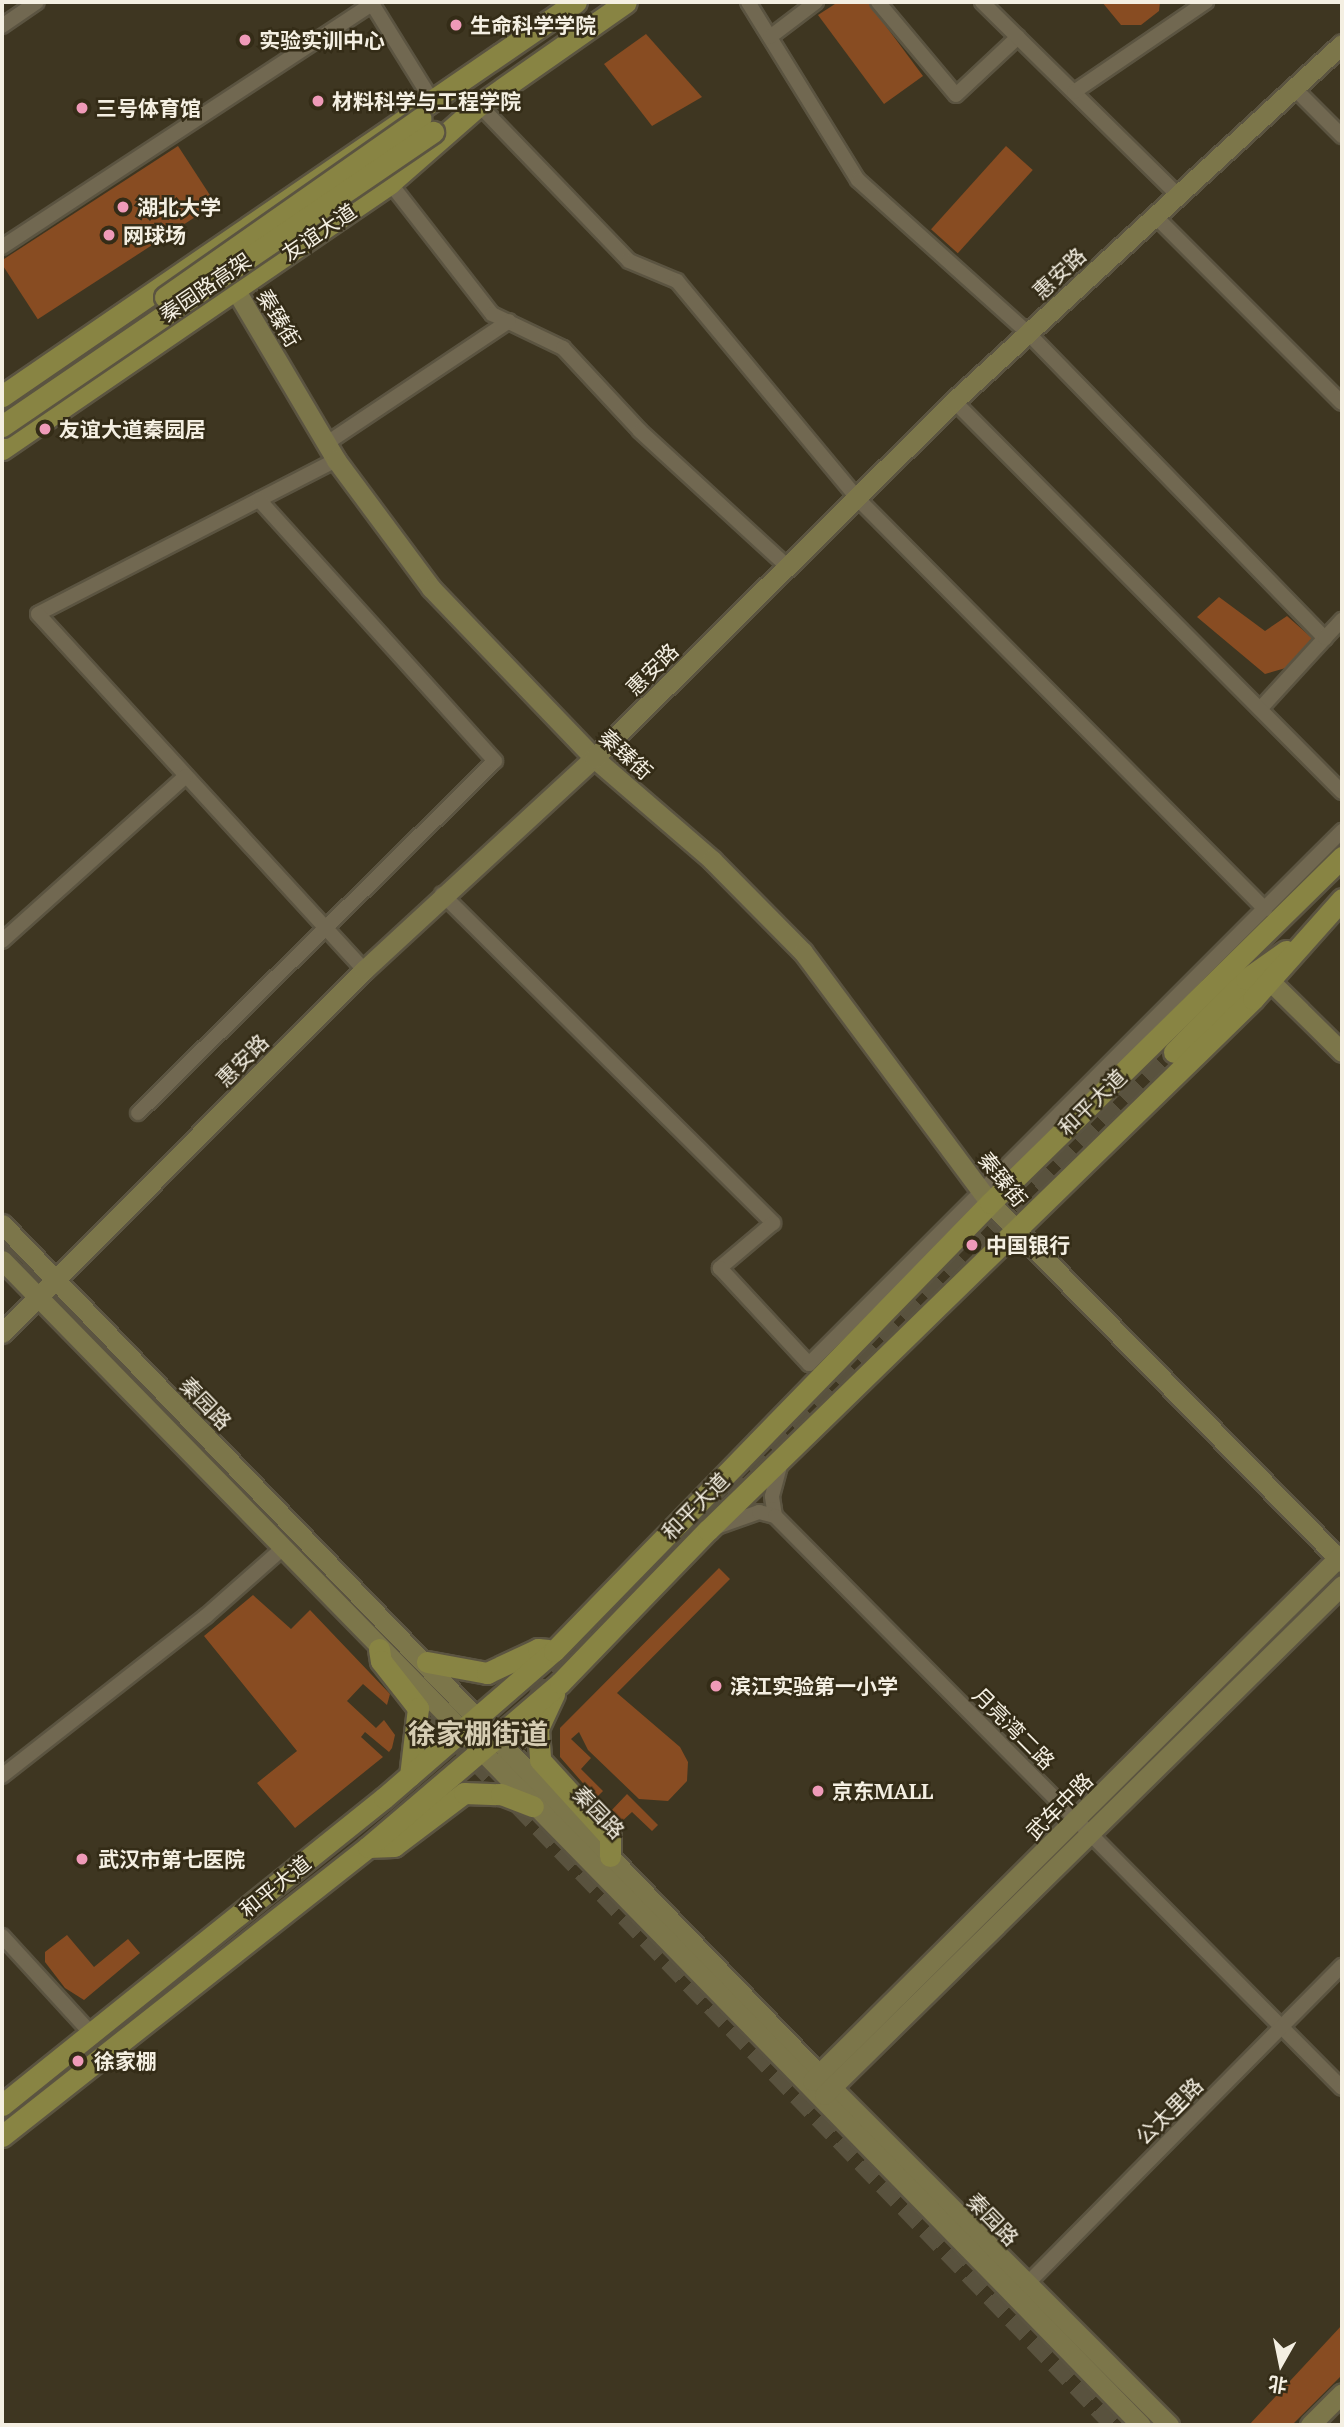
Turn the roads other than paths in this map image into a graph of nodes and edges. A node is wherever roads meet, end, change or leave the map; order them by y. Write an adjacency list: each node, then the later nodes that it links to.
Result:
1 (37, 2): 10 (street)
2 (576, 2): 14 (main road)
3 (626, 2): 18 (main road, 友谊大道)
4 (748, 2): 11 (street)
5 (816, 2): 11 (street)
6 (878, 2): 12 (street)
7 (982, 2): 12 (street)
8 (1206, 2): 16 (street)
9 (372, 3): 17 (street); 24 (street)
10 (2, 26)
11 (770, 37): 27 (street)
12 (1018, 37): 16 (street)
13 (1342, 44): 15 (street, 惠安路)
14 (459, 83): 17 (main road); 19 (main road, 秦园路高架)
15 (1294, 88): 20 (street); 22 (street, 惠安路)
16 (1074, 92): 22 (street)
17 (430, 97): 28 (main road)
18 (479, 105): 19 (main road, 秦园路高架); 21 (main road, 友谊大道); 35 (street)
19 (427, 125): 31 (main road, 秦园路高架, bridge); 32 (main road, 秦园路高架, bridge)
20 (1342, 136)
21 (390, 183): 25 (main road, 友谊大道); 26 (street)
22 (1178, 195): 23 (street, 惠安路)
23 (1155, 216): 27 (street, 惠安路); 30 (street)
24 (2, 247)
25 (235, 289): 32 (main road, 友谊大道); 34 (street, 秦臻街)
26 (509, 321): 34 (street); 37 (street)
27 (1028, 333): 29 (street, 惠安路); 39 (street)
28 (2, 396)
29 (954, 401): 35 (street, 惠安路); 40 (street)
30 (1342, 403)
31 (2, 409): 32 (street)
32 (11, 431): 33 (main road, 友谊大道)
33 (2, 449)
34 (332, 452): 36 (street); 41 (street, 秦臻街)
35 (858, 499): 37 (street, 惠安路); 48 (street)
36 (259, 500): 42 (street); 49 (street)
37 (787, 566): 41 (street, 惠安路)
38 (1342, 620): 39 (street)
39 (1325, 638): 40 (street)
40 (1260, 709): 43 (street)
41 (594, 758): 46 (street, 惠安路); 57 (street, 秦臻街)
42 (186, 776): 49 (street); 50 (street)
43 (1342, 792)
44 (1342, 831): 48 (street)
45 (1342, 857): 57 (main road, 和平大道)
46 (442, 894): 52 (street, 惠安路); 57 (street)
47 (1342, 899): 51 (main road, 和平大道)
48 (1265, 909): 57 (street)
49 (322, 924): 52 (street); 56 (street)
50 (2, 941)
51 (1301, 941): 53 (main road, 和平大道); 54 (main road)
52 (364, 970): 61 (street, 惠安路)
53 (1270, 981): 55 (street); 59 (main road, 和平大道)
54 (1174, 1052)
55 (1342, 1052)
56 (138, 1113)
57 (985, 1197): 59 (street, 秦臻街); 71 (main road, 和平大道)
58 (2, 1224): 61 (street, 秦园路)
59 (1016, 1230): 64 (main road, 和平大道); 68 (street, 秦臻街)
60 (2, 1260): 62 (street, 秦园路)
61 (54, 1279): 62 (street, 惠安路); 72 (street, 秦园路)
62 (37, 1297): 63 (street, 惠安路); 67 (street, 秦园路)
63 (2, 1334)
64 (783, 1457): 65 (street); 66 (main road, 和平大道)
65 (775, 1516): 66 (street); 81 (street, 月亮湾二路)
66 (708, 1530): 73 (main road, 和平大道)
67 (282, 1549): 70 (street, 秦园路); 78 (street)
68 (1341, 1558): 81 (street, 武车中路)
69 (1342, 1585): 81 (street, 武车中路)
70 (379, 1648): 75 (street, 秦园路); 79 (main road)
71 (554, 1651): 72 (main road); 74 (main road, 和平大道)
72 (427, 1662): 74 (street, 秦园路)
73 (560, 1683): 76 (main road, 和平大道); 83 (main road)
74 (480, 1717): 75 (main road, 和平大道); 76 (street, 秦园路)
75 (462, 1732): 77 (street, 秦园路); 79 (main road, 和平大道)
76 (498, 1737): 77 (main road, 和平大道); 83 (street, 秦园路)
77 (481, 1752): 80 (street, 秦园路); 82 (main road, 和平大道)
78 (2, 1776)
79 (410, 1776): 87 (main road, 和平大道)
80 (533, 1806): 82 (main road); 88 (street, 秦园路)
81 (1082, 1828): 86 (street, 月亮湾二路); 88 (street, 武车中路)
82 (368, 1847): 91 (main road, 和平大道)
83 (610, 1856): 88 (street, 秦园路)
84 (2, 1936): 87 (street)
85 (1342, 1966): 86 (street, 公太里路)
86 (1282, 2027): 89 (street, 月亮湾二路); 93 (street, 公太里路)
87 (91, 2033): 90 (main road, 和平大道)
88 (819, 2087): 93 (street, 秦园路); 95 (street, 秦园路)
89 (1342, 2088)
90 (2, 2104): 91 (street)
91 (20, 2121): 92 (main road, 和平大道)
92 (2, 2136)
93 (1026, 2285): 96 (street, 秦园路)
94 (1342, 2393): 97 (street)
95 (1141, 2425)
96 (1169, 2425)
97 (1310, 2425)

